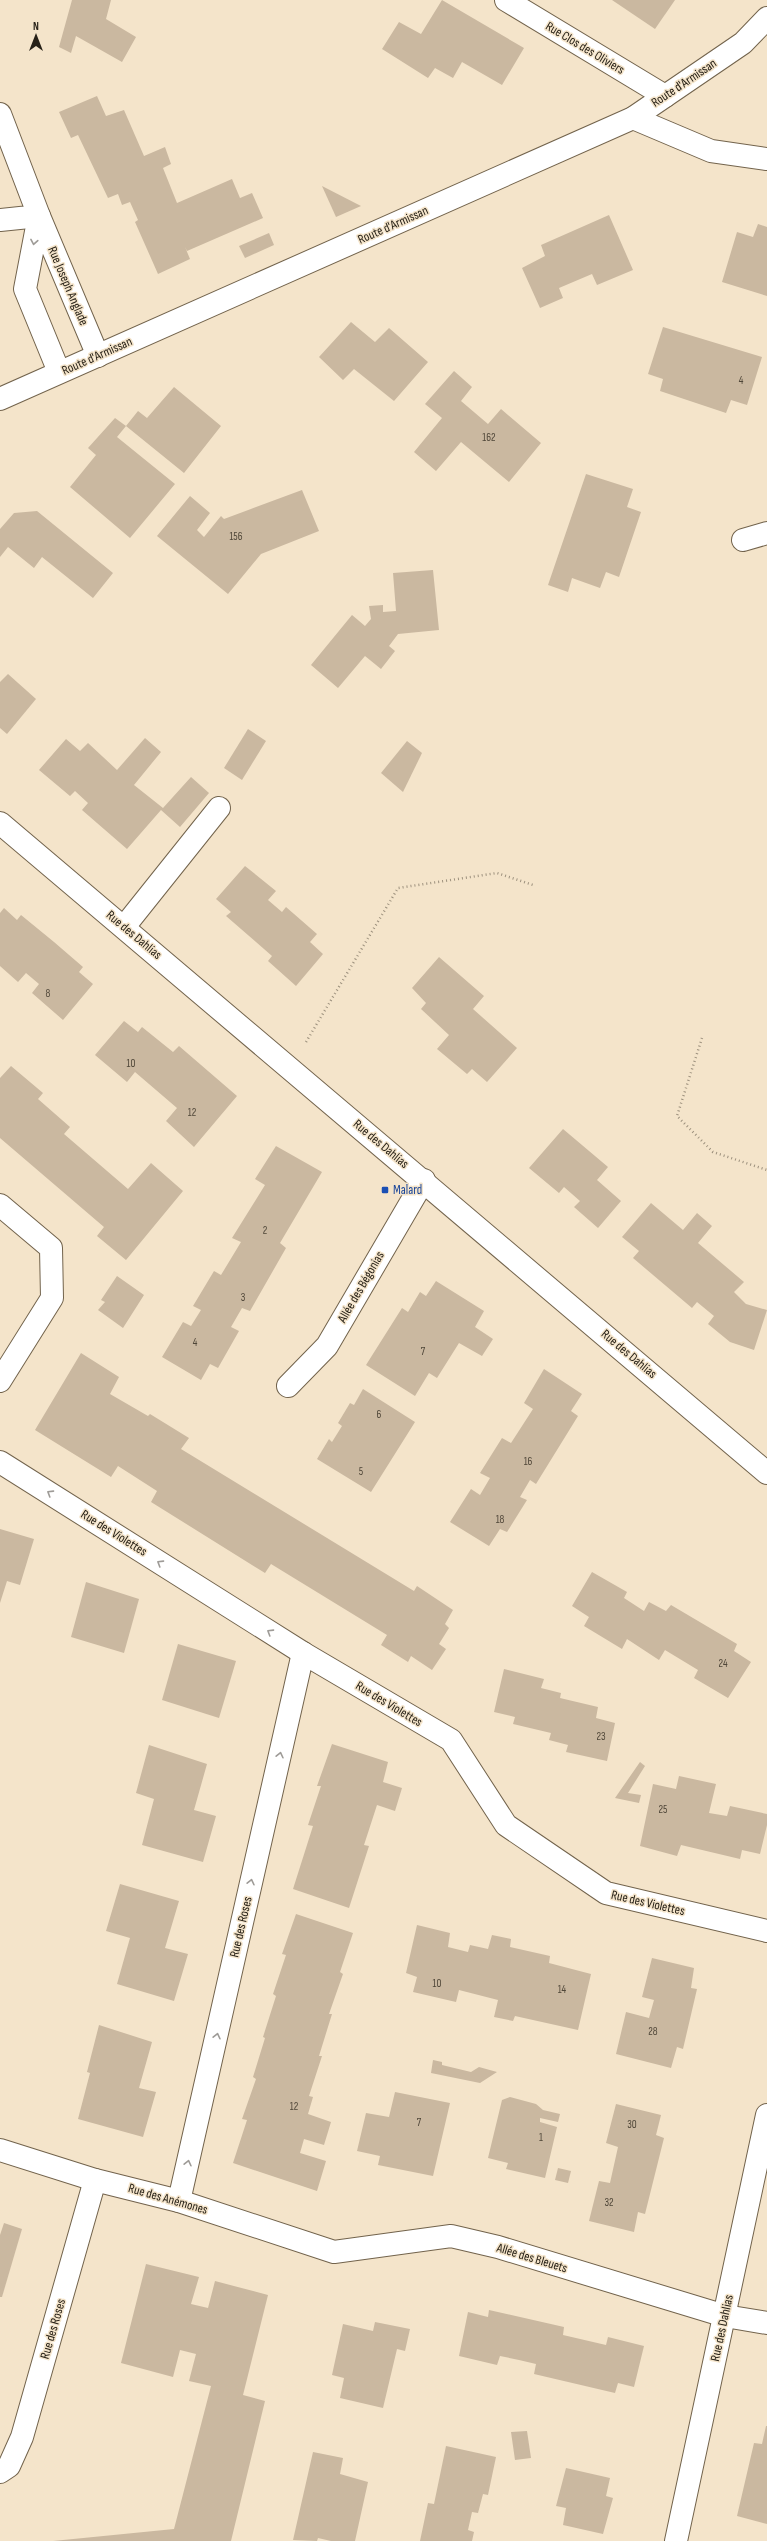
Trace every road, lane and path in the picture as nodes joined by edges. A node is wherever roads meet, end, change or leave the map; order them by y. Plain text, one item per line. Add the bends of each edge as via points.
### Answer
1 (506, 0) edge
2 (767, 18) edge
3 (665, 96) junction
4 (0, 114) edge
5 (633, 118) junction
6 (767, 159) edge
7 (39, 216) junction
8 (0, 220) edge
9 (98, 356) junction
10 (60, 372) junction
11 (0, 399) edge
12 (767, 533) edge
13 (743, 540) dead end
14 (220, 808) dead end
15 (0, 823) edge
16 (533, 884) dead end
17 (124, 927) junction
18 (702, 1038) dead end
19 (290, 1068) junction
20 (767, 1170) edge
21 (424, 1180) junction
22 (0, 1205) edge
23 (0, 1381) edge
24 (288, 1386) dead end
25 (0, 1462) edge
26 (765, 1469) edge
27 (303, 1653) junction
28 (767, 1930) edge
29 (767, 2115) edge
30 (0, 2150) edge
31 (95, 2180) junction
32 (180, 2201) junction
33 (334, 2252) joint
34 (725, 2316) junction
35 (767, 2323) edge
36 (0, 2472) edge
37 (676, 2541) edge

1 - 3 street, Rue Clos des Oliviers
2 - 3 street, Route d'Armissan via 743,43
3 - 5 street, Route d'Armissan
4 - 7 street, Rue Joseph Anglade
5 - 6 street via 712,151
5 - 9 street, Route d'Armissan
7 - 8 street
7 - 9 street, Rue Joseph Anglade
7 -> 10 street, Rue Joseph Anglade via 26,289
9 - 10 street, Route d'Armissan
10 - 11 street, Route d'Armissan
12 - 13 street
14 - 17 street
15 - 17 street, Rue des Dahlias
16 - 19 path via 497,873 398,888
17 - 19 street, Rue des Dahlias
18 - 20 path via 676,1116 713,1152
19 - 21 street, Rue des Dahlias
21 - 24 street, Allée des Bégonias via 327,1346
21 - 26 street, Rue des Dahlias
22 - 23 street via 51,1248 52,1298
27 -> 25 street, Rue des Violettes
27 - 28 street, Rue des Violettes via 451,1740 506,1825 606,1893
32 -> 27 street, Rue des Roses
29 - 34 street, Rue des Dahlias
30 - 31 street, Rue des Anémones
31 - 32 street, Rue des Anémones
31 - 36 street, Rue des Roses via 22,2437 9,2466
32 - 33 street, Rue des Anémones
33 - 34 street, Allée des Bleuets via 451,2236 498,2247
34 - 35 street, Allée des Bleuets
34 - 37 street, Rue des Dahlias

